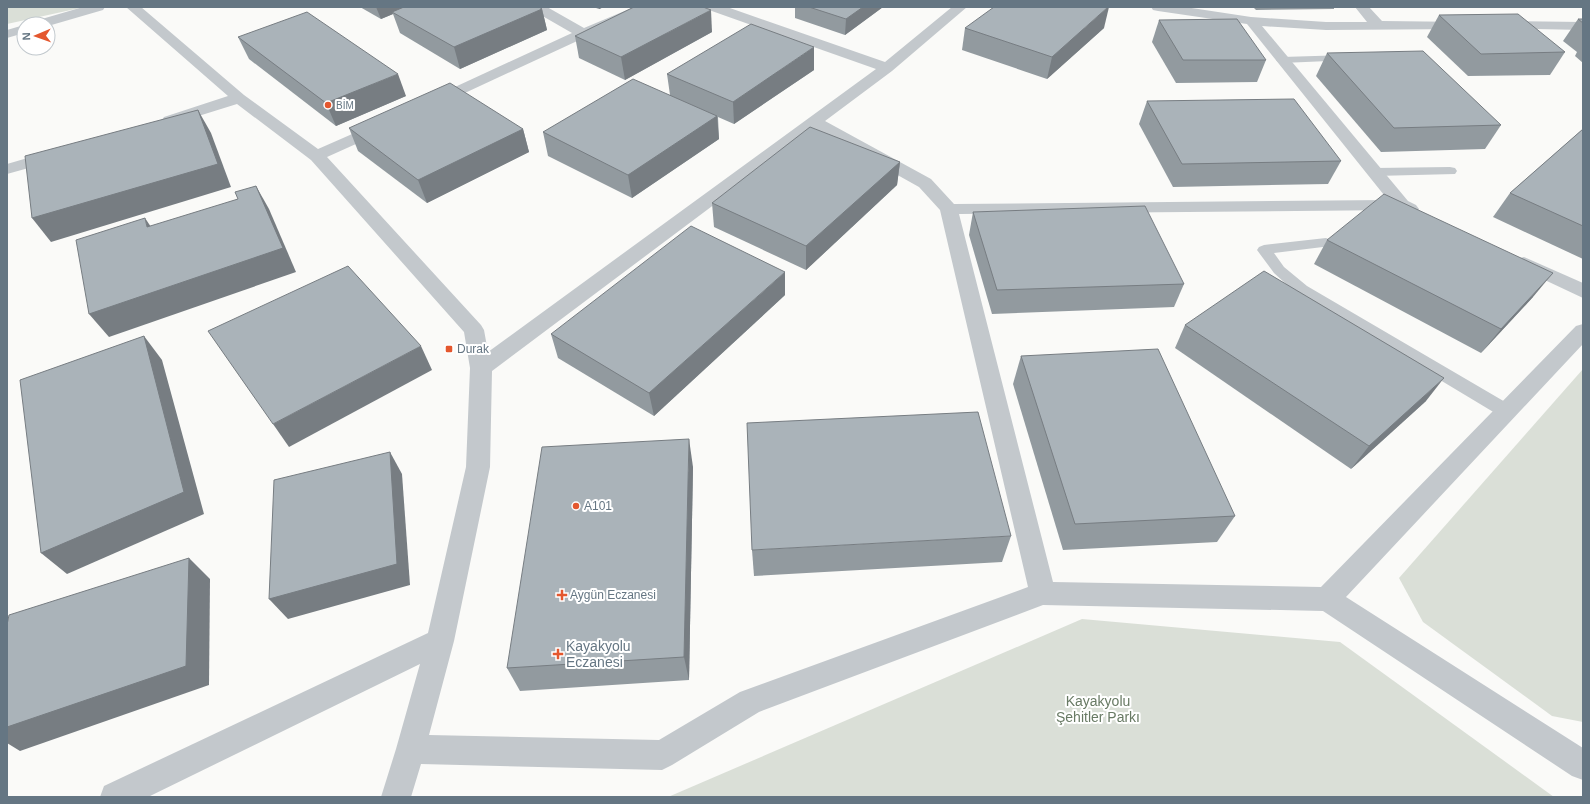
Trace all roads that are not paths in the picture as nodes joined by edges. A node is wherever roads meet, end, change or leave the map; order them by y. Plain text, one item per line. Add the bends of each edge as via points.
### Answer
1 (98, 7) edge
2 (133, 7) edge
3 (537, 7) edge
4 (646, 7) edge
5 (714, 7) edge
6 (960, 7) edge
7 (1158, 7) edge
8 (1362, 7) edge
9 (56, 19) edge
10 (1251, 21) junction
11 (1378, 25) junction
12 (1583, 26) edge
13 (583, 33) junction
14 (1362, 57) edge
15 (1282, 60) junction
16 (887, 68) junction
17 (239, 98) junction
18 (418, 110) edge
19 (396, 120) edge
20 (814, 122) junction
21 (157, 124) edge
22 (67, 151) edge
23 (317, 156) junction
24 (7, 169) edge
25 (1450, 171) dead end
26 (1375, 172) junction
27 (1402, 205) junction
28 (949, 209) junction
29 (1423, 215) edge
30 (1326, 244) dead end
31 (1506, 254) edge
32 (1583, 291) edge
33 (1583, 331) edge
34 (481, 368) junction
35 (1506, 411) junction
36 (1043, 593) junction
37 (1327, 599) junction
38 (440, 641) junction
39 (411, 748) junction
40 (1583, 765) edge
41 (115, 797) edge
42 (396, 797) edge

1 - 9 street
2 - 17 street
3 - 13 street
4 - 13 street
5 - 16 street
6 - 16 street
7 - 10 street
8 - 11 street
10 - 11 street via 1326,26
10 - 15 street
11 - 12 street
13 - 18 street
14 - 15 lane
15 - 26 street
16 - 20 street
17 - 21 street
17 - 23 street
19 - 23 street
20 - 28 street via 925,183
20 - 34 street
22 - 24 street
23 - 34 street via 474,330
25 - 26 lane
26 - 27 street
27 - 28 street
27 - 29 street
28 - 36 street
30 - 35 lane via 1264,250 1279,270 1302,290
31 - 32 street
33 - 35 street
34 - 38 street via 478,467
35 - 37 street
36 - 37 street
36 - 39 street via 750,702 662,755
37 - 40 street
38 - 39 street
38 - 41 street
39 - 42 street

